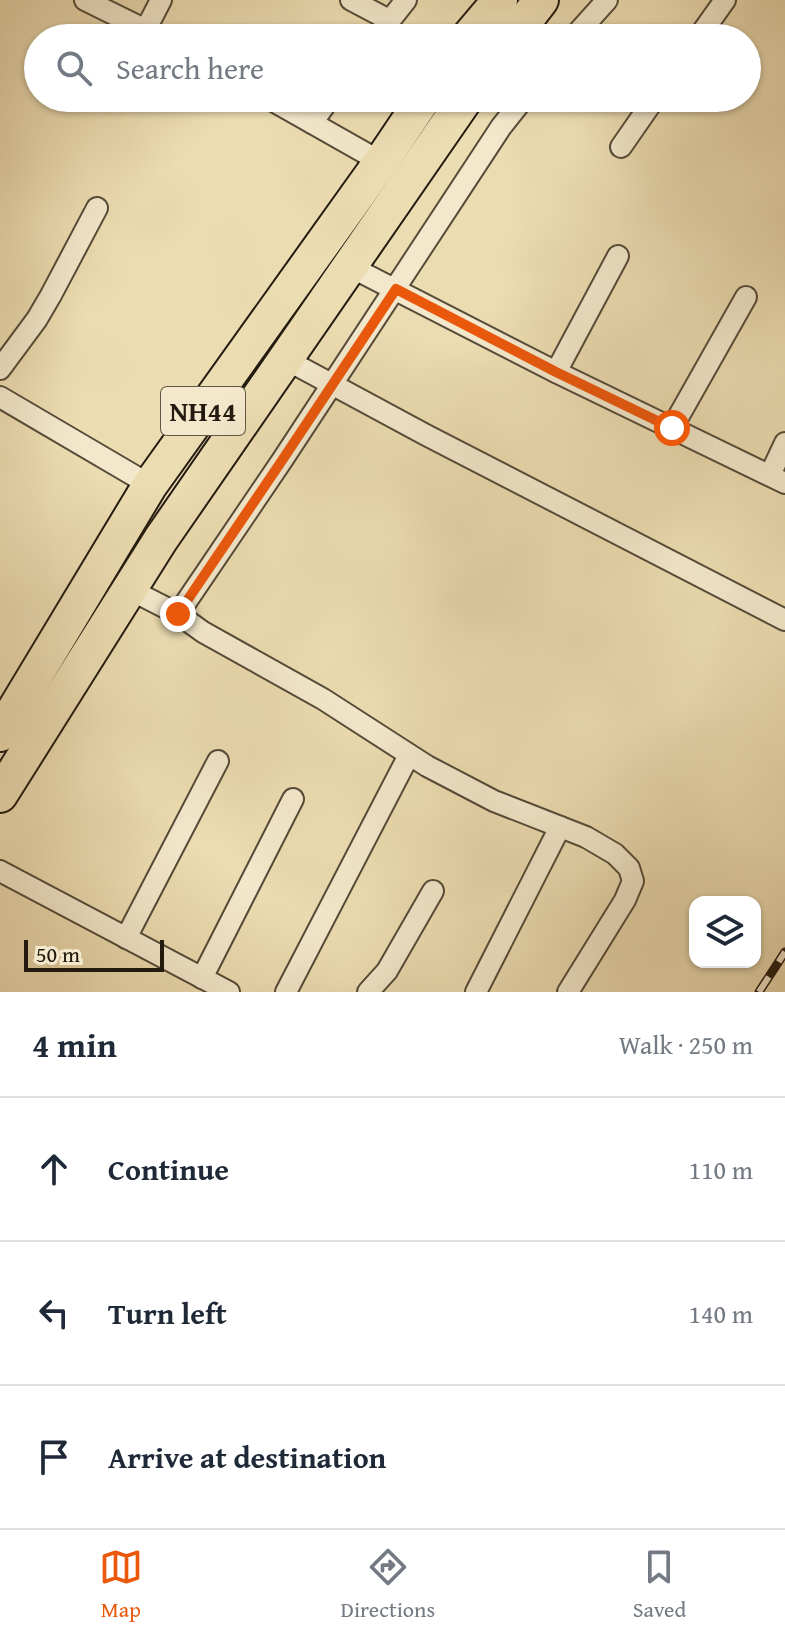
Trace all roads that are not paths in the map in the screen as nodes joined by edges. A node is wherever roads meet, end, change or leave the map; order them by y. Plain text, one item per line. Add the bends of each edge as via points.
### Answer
1 (85, 0) edge
2 (161, 0) edge
3 (351, 0) edge
4 (406, 0) edge
5 (500, 0) edge
6 (541, 0) edge
7 (607, 0) edge
8 (725, 0) edge
9 (389, 20) junction
10 (135, 24) edge
11 (156, 24) edge
12 (386, 24) edge
13 (480, 24) edge
14 (523, 24) edge
15 (586, 24) edge
16 (708, 24) edge
17 (293, 112) edge
18 (320, 112) edge
19 (415, 112) edge
20 (456, 112) edge
21 (513, 112) edge
22 (645, 112) edge
23 (312, 123) junction
24 (621, 147) dead end
25 (381, 162) junction
26 (97, 208) dead end
27 (618, 256) dead end
28 (349, 266) junction
29 (396, 289) junction
30 (746, 297) dead end
31 (285, 359) junction
32 (0, 369) edge
33 (556, 372) junction
34 (332, 385) junction
35 (0, 397) edge
36 (672, 428) junction
37 (785, 443) edge
38 (777, 479) edge
39 (150, 485) junction
40 (129, 589) junction
41 (178, 614) junction
42 (785, 620) edge
43 (0, 734) edge
44 (409, 755) junction
45 (218, 761) dead end
46 (0, 795) edge
47 (293, 799) dead end
48 (560, 827) junction
49 (0, 871) edge
50 (433, 891) dead end
51 (126, 938) junction
52 (202, 978) junction
53 (229, 992) edge
54 (286, 992) edge
55 (368, 992) edge
56 (476, 992) edge
57 (568, 992) edge

1 - 10 street
2 - 11 street
3 - 9 street
4 - 9 street
5 - 13 highway
6 - 14 highway
7 - 15 street
8 - 16 street
9 - 12 street
17 - 23 street
18 - 23 street
19 - 25 highway, NH44
20 - 28 highway, NH44
21 - 29 street
22 - 24 street
23 - 25 street
25 - 39 highway, NH44
26 - 32 street via 37,319
27 - 33 street
28 - 29 street
28 - 31 highway, NH44
29 - 33 street
29 - 34 street
30 - 36 street
31 - 34 street
31 - 40 highway, NH44
33 - 36 street
34 - 41 street
34 - 42 street
35 - 39 street
36 - 38 street
37 - 38 street
39 - 43 highway, NH44
40 - 41 street
40 - 46 highway, NH44
41 - 44 street
44 - 48 street via 494,801
44 - 54 street
45 - 51 street
47 - 52 street
48 - 56 street
48 - 57 street via 615,854 633,881
49 - 51 street
50 - 55 street via 387,971
51 - 52 street
52 - 53 street

